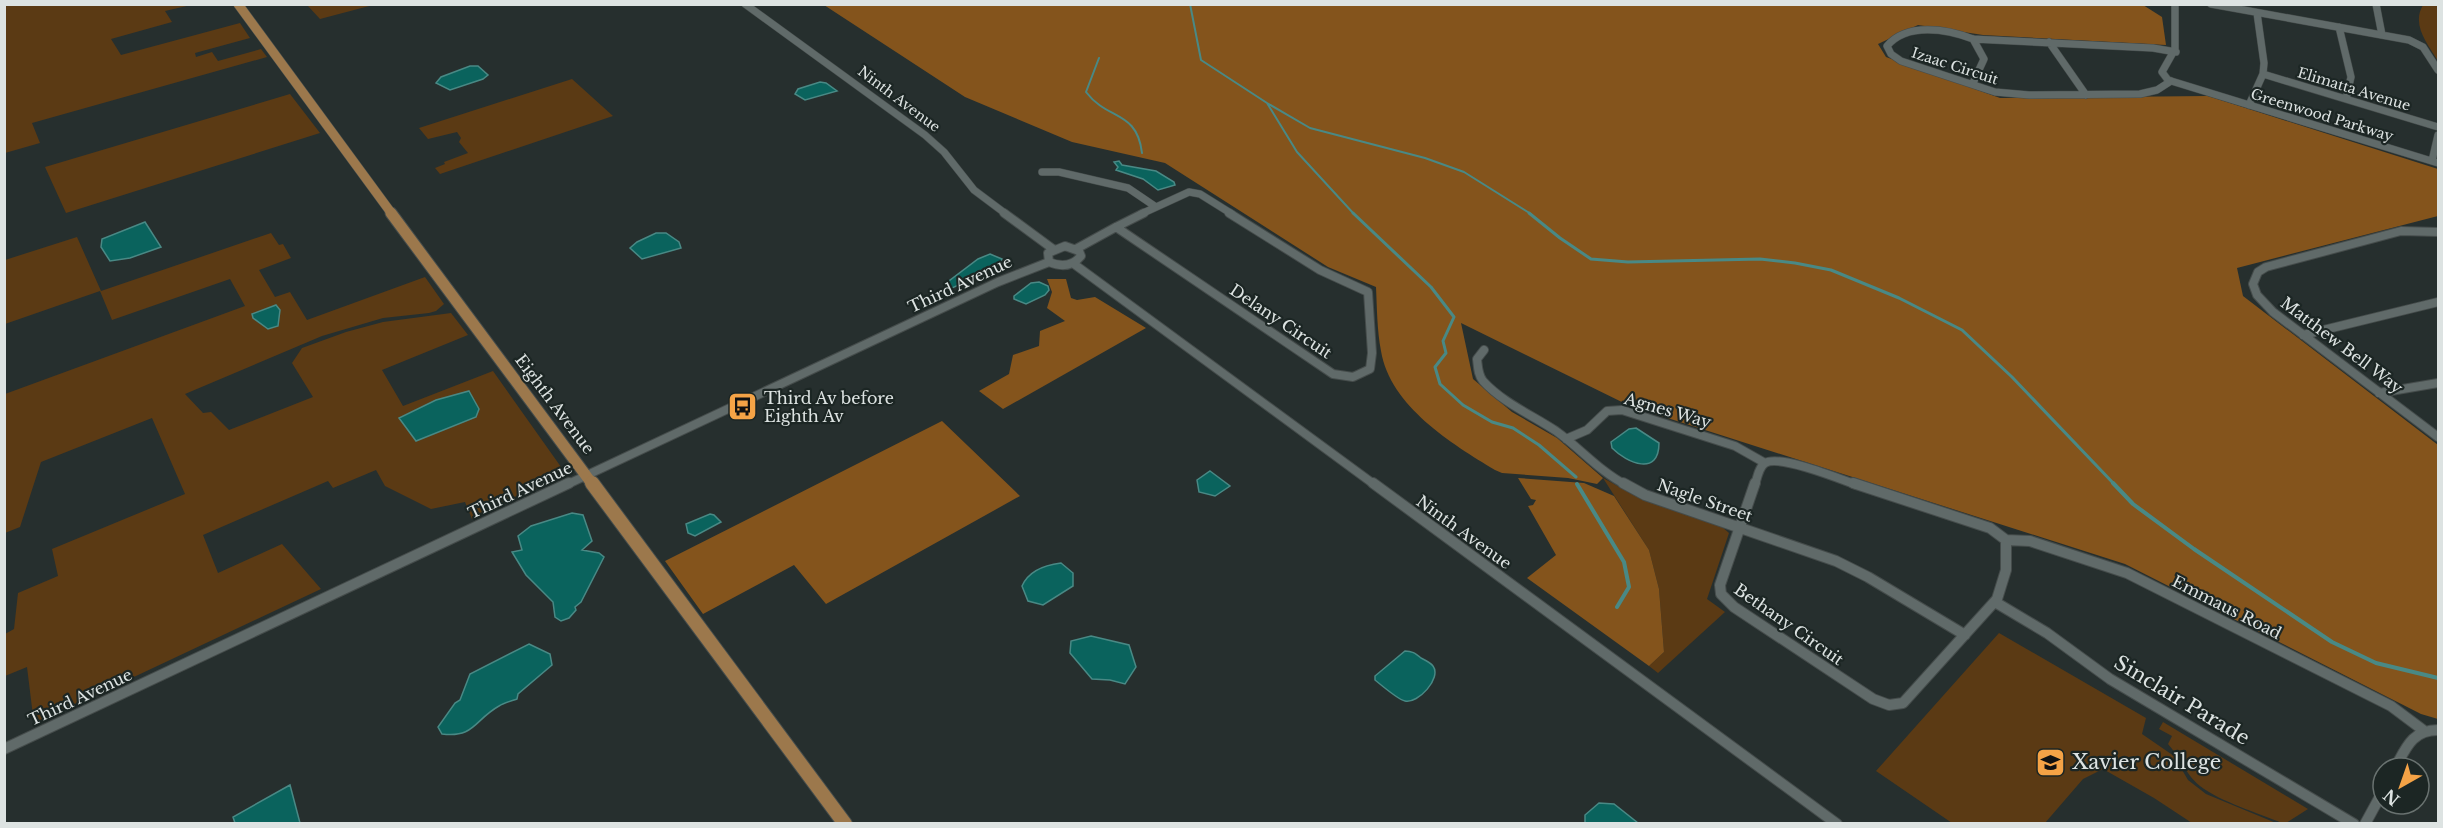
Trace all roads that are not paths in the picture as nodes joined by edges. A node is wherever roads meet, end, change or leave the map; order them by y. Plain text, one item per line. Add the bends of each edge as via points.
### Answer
1 (238, 4) edge
2 (745, 4) edge
3 (2175, 4) edge
4 (2211, 4) edge
5 (2375, 5) edge
6 (2257, 13) junction
7 (2339, 27) junction
8 (2382, 35) junction
9 (1972, 39) junction
10 (2049, 42) junction
11 (2176, 52) junction
12 (2167, 68) junction
13 (2438, 70) edge
14 (2263, 74) junction
15 (2171, 81) junction
16 (1973, 82) junction
17 (2199, 89) junction
18 (2086, 94) junction
19 (2346, 99) junction
20 (2249, 105) junction
21 (2439, 127) edge
22 (2439, 135) edge
23 (2435, 162) edge
24 (1042, 172) dead end
25 (1156, 207) junction
26 (1115, 226) junction
27 (2438, 229) edge
28 (1053, 249) junction
29 (1076, 249) junction
30 (1049, 262) junction
31 (1074, 264) junction
32 (2439, 303) edge
33 (2303, 334) junction
34 (1484, 350) dead end
35 (2439, 383) edge
36 (2379, 393) junction
37 (2439, 438) edge
38 (1566, 439) junction
39 (1765, 463) junction
40 (586, 475) junction
41 (1740, 528) junction
42 (2006, 540) junction
43 (1995, 602) junction
44 (1965, 635) junction
45 (2423, 730) junction
46 (2439, 730) edge
47 (4, 749) edge
48 (2402, 756) edge
49 (845, 824) edge
50 (1837, 824) edge
51 (2354, 824) edge

1 - 40 main road, Eighth Avenue
2 - 28 street, Ninth Avenue via 925,135 974,190
3 - 11 street
4 - 6 street
5 - 8 street
6 - 7 street
6 - 14 street
7 - 8 street
7 - 19 street via 2351,77
8 - 13 street via 2420,44
9 - 10 street, Izaac Circuit
9 - 16 street via 1984,59
9 - 16 street, Izaac Circuit via 1922,30 1892,40 1887,48 1902,61 1958,81
10 - 11 street, Izaac Circuit
10 - 18 street
11 - 12 street
12 - 15 street via 2162,74
12 - 17 street, Greenwood Parkway via 2173,78
14 - 19 street, Elimatta Avenue
14 - 20 street
15 - 17 street, Greenwood Parkway
15 - 18 street, Izaac Circuit via 2149,93
16 - 18 street, Izaac Circuit via 1982,89 2008,94
17 - 20 street, Greenwood Parkway
19 - 21 street, Elimatta Avenue
20 - 23 street, Greenwood Parkway
22 - 23 street
24 - 25 street via 1059,172 1128,188
25 - 26 street, Delany Circuit
25 - 26 street, Delany Circuit via 1184,193 1200,194 1320,270 1365,290 1369,297 1373,364 1369,371 1348,378 1328,372
26 - 29 street, Delany Circuit
27 - 33 street, Matthew Bell Way via 2401,231 2259,270 2253,282 2258,296
28 - 29 street
28 - 30 street via 1047,255
29 - 31 street via 1081,256
30 - 31 street via 1057,266
30 - 40 street, Third Avenue via 998,282
31 - 50 street, Ninth Avenue
32 - 33 street via 2425,303
33 - 36 street, Matthew Bell Way
34 - 38 street, Nagle Street via 1477,359 1482,380 1518,410
35 - 36 street
36 - 37 street, Matthew Bell Way
38 - 39 street, Agnes Way via 1587,430 1607,411 1622,410 1736,446
38 - 41 street, Nagle Street via 1599,469 1626,486
39 - 41 street, Bethany Circuit
39 - 42 street via 1779,461 1804,468 1990,528
40 - 47 street, Third Avenue
40 - 49 main road, Eighth Avenue
41 - 44 street, Nagle Street via 1857,571
41 - 44 street, Bethany Circuit via 1720,585 1723,597 1878,702 1903,703
42 - 43 street, Bethany Circuit via 2003,579
42 - 45 street, Emmaus Road via 2037,543 2140,580 2391,706
43 - 44 street, Bethany Circuit
43 - 51 street, Sinclair Parade via 2047,633 2110,679
45 - 46 street
45 - 48 street via 2412,738

